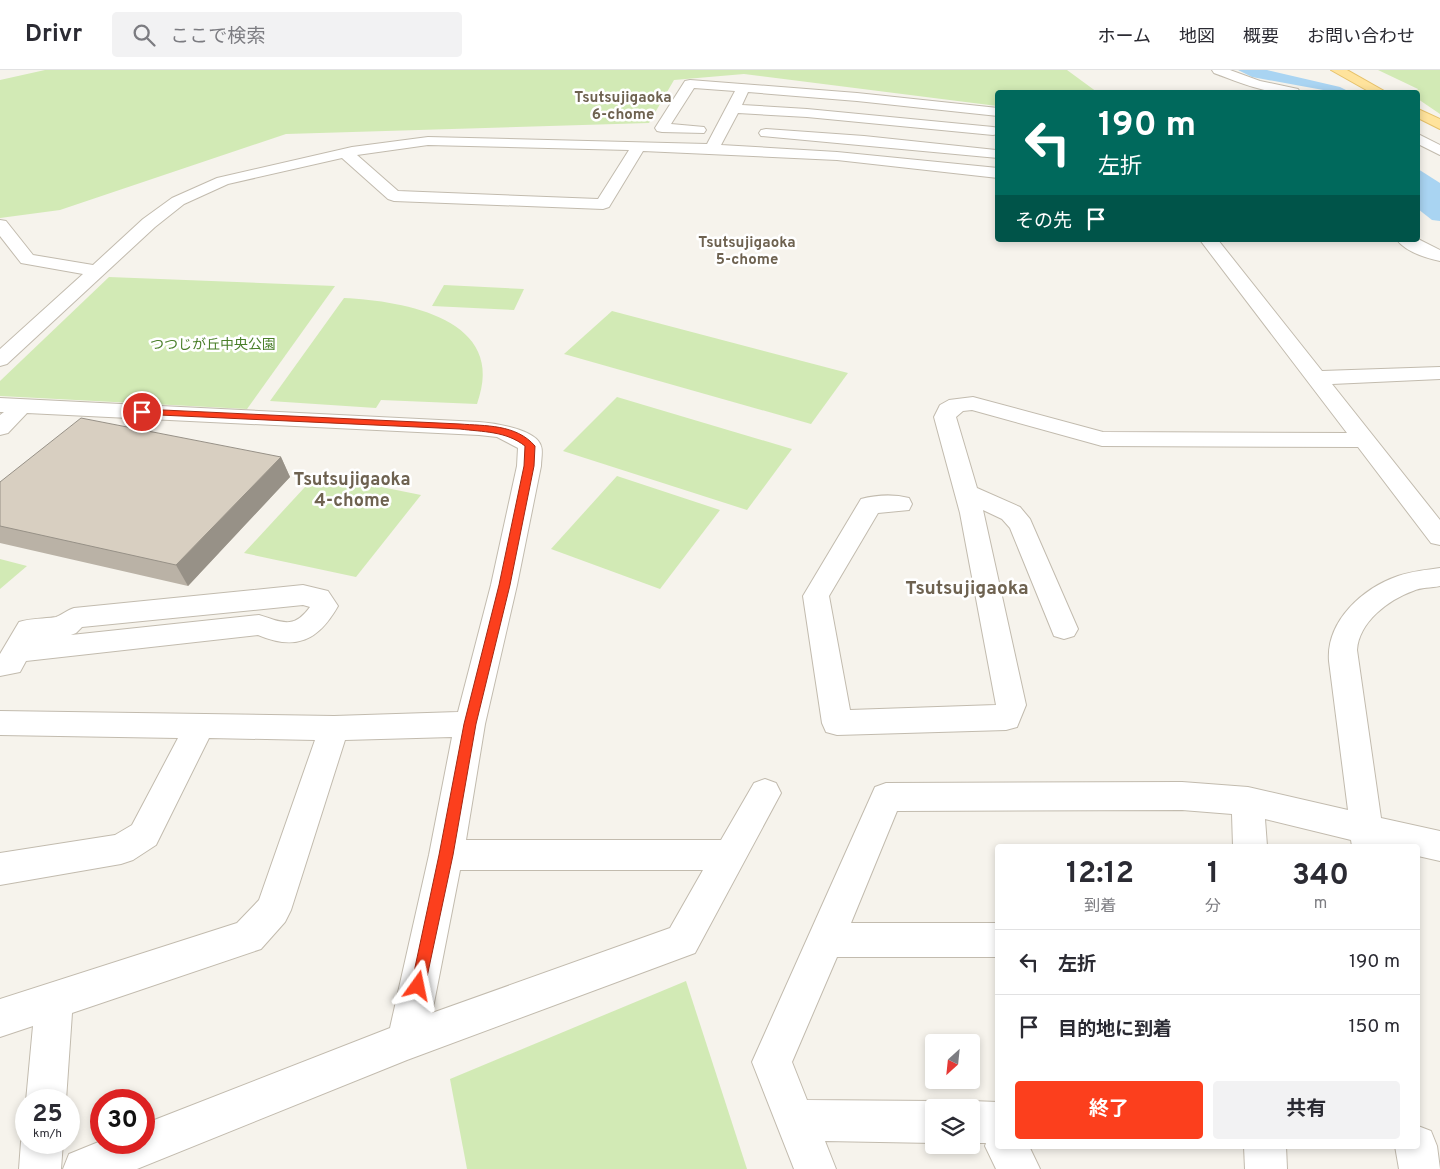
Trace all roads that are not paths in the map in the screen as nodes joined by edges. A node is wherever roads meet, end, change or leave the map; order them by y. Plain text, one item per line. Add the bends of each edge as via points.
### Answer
1 (1218, 70) edge
2 (1324, 70) edge
3 (1337, 70) edge
4 (1237, 84) dead end
5 (743, 88) junction
6 (1260, 90) edge
7 (1284, 90) edge
8 (1361, 90) edge
9 (1375, 90) edge
10 (961, 108) junction
11 (732, 109) junction
12 (995, 112) edge
13 (1420, 114) edge
14 (1420, 122) edge
15 (1440, 125) edge
16 (955, 127) junction
17 (721, 131) junction
18 (993, 131) dead end
19 (1440, 133) edge
20 (1420, 139) edge
21 (639, 146) junction
22 (712, 149) junction
23 (949, 149) junction
24 (1440, 151) edge
25 (346, 153) junction
26 (995, 154) edge
27 (943, 167) junction
28 (995, 173) edge
29 (0, 225) edge
30 (1211, 242) edge
31 (1409, 242) edge
32 (1440, 256) edge
33 (97, 271) junction
34 (0, 360) edge
35 (1440, 372) edge
36 (1317, 378) junction
37 (11, 406) edge
38 (0, 428) edge
39 (1365, 440) junction
40 (966, 492) junction
41 (900, 504) dead end
42 (1440, 537) edge
43 (1440, 577) edge
44 (1064, 629) dead end
45 (9, 658) edge
46 (0, 723) edge
47 (470, 724) junction
48 (200, 726) junction
49 (334, 728) junction
50 (765, 793) dead end
51 (1248, 801) junction
52 (1368, 838) edge
53 (1250, 844) edge
54 (1440, 846) edge
55 (446, 855) junction
56 (730, 855) junction
57 (0, 869) edge
58 (826, 940) junction
59 (995, 940) edge
60 (54, 1002) junction
61 (0, 1018) edge
62 (406, 1041) junction
63 (47, 1089) edge
64 (795, 1120) junction
65 (925, 1122) edge
66 (1006, 1149) edge
67 (1265, 1149) edge
68 (41, 1154) edge
69 (40, 1169) edge
70 (84, 1169) edge
71 (815, 1169) edge
72 (1019, 1169) edge
73 (1266, 1169) edge

1 - 7 street via 1248,82
2 - 8 main road
3 - 9 main road
4 - 6 street
5 - 10 street
5 - 11 street
5 - 17 street via 690,84 662,128
10 - 12 street
10 - 16 street
11 - 16 street
11 - 17 street
13 - 15 main road
14 - 19 main road
16 - 18 street
16 - 23 street
17 - 22 street
17 - 23 street
20 - 24 street
21 - 22 street
21 - 25 street via 467,140 419,142
21 - 25 street via 603,204 394,196
22 - 27 street via 837,156
23 - 26 street
23 - 27 street
25 - 33 street via 223,181 178,202 149,223
27 - 28 street
29 - 33 street via 27,259
30 - 36 street
31 - 32 street
33 - 34 street
35 - 36 street
36 - 39 street
37 - 38 street
37 - 47 street via 460,427 504,431 518,436 530,446 529,466
39 - 40 street via 1102,439 973,403 948,410 945,417
39 - 42 street
40 - 41 street via 1011,705 1006,718 837,723 816,596 870,505
40 - 44 street via 1011,513 1021,524
43 - 52 street via 1406,583 1384,593 1353,623 1343,646
45 - 45 street via 29,629 66,626 74,618 303,595 318,598 324,606 317,619 304,630 283,633 259,625
46 - 48 street
47 - 49 street
47 - 55 street
48 - 49 street
48 - 57 street via 144,835 120,849
49 - 60 street via 273,910 248,937
50 - 56 street
51 - 52 street
51 - 53 street
51 - 58 street via 1182,796 886,797
52 - 54 street
55 - 56 street
55 - 62 street
56 - 62 street via 682,941
58 - 59 street
58 - 64 street via 772,1062
60 - 61 street
60 - 63 street
62 - 70 street
64 - 65 street
64 - 71 street
66 - 72 street
67 - 73 street
68 - 69 street

